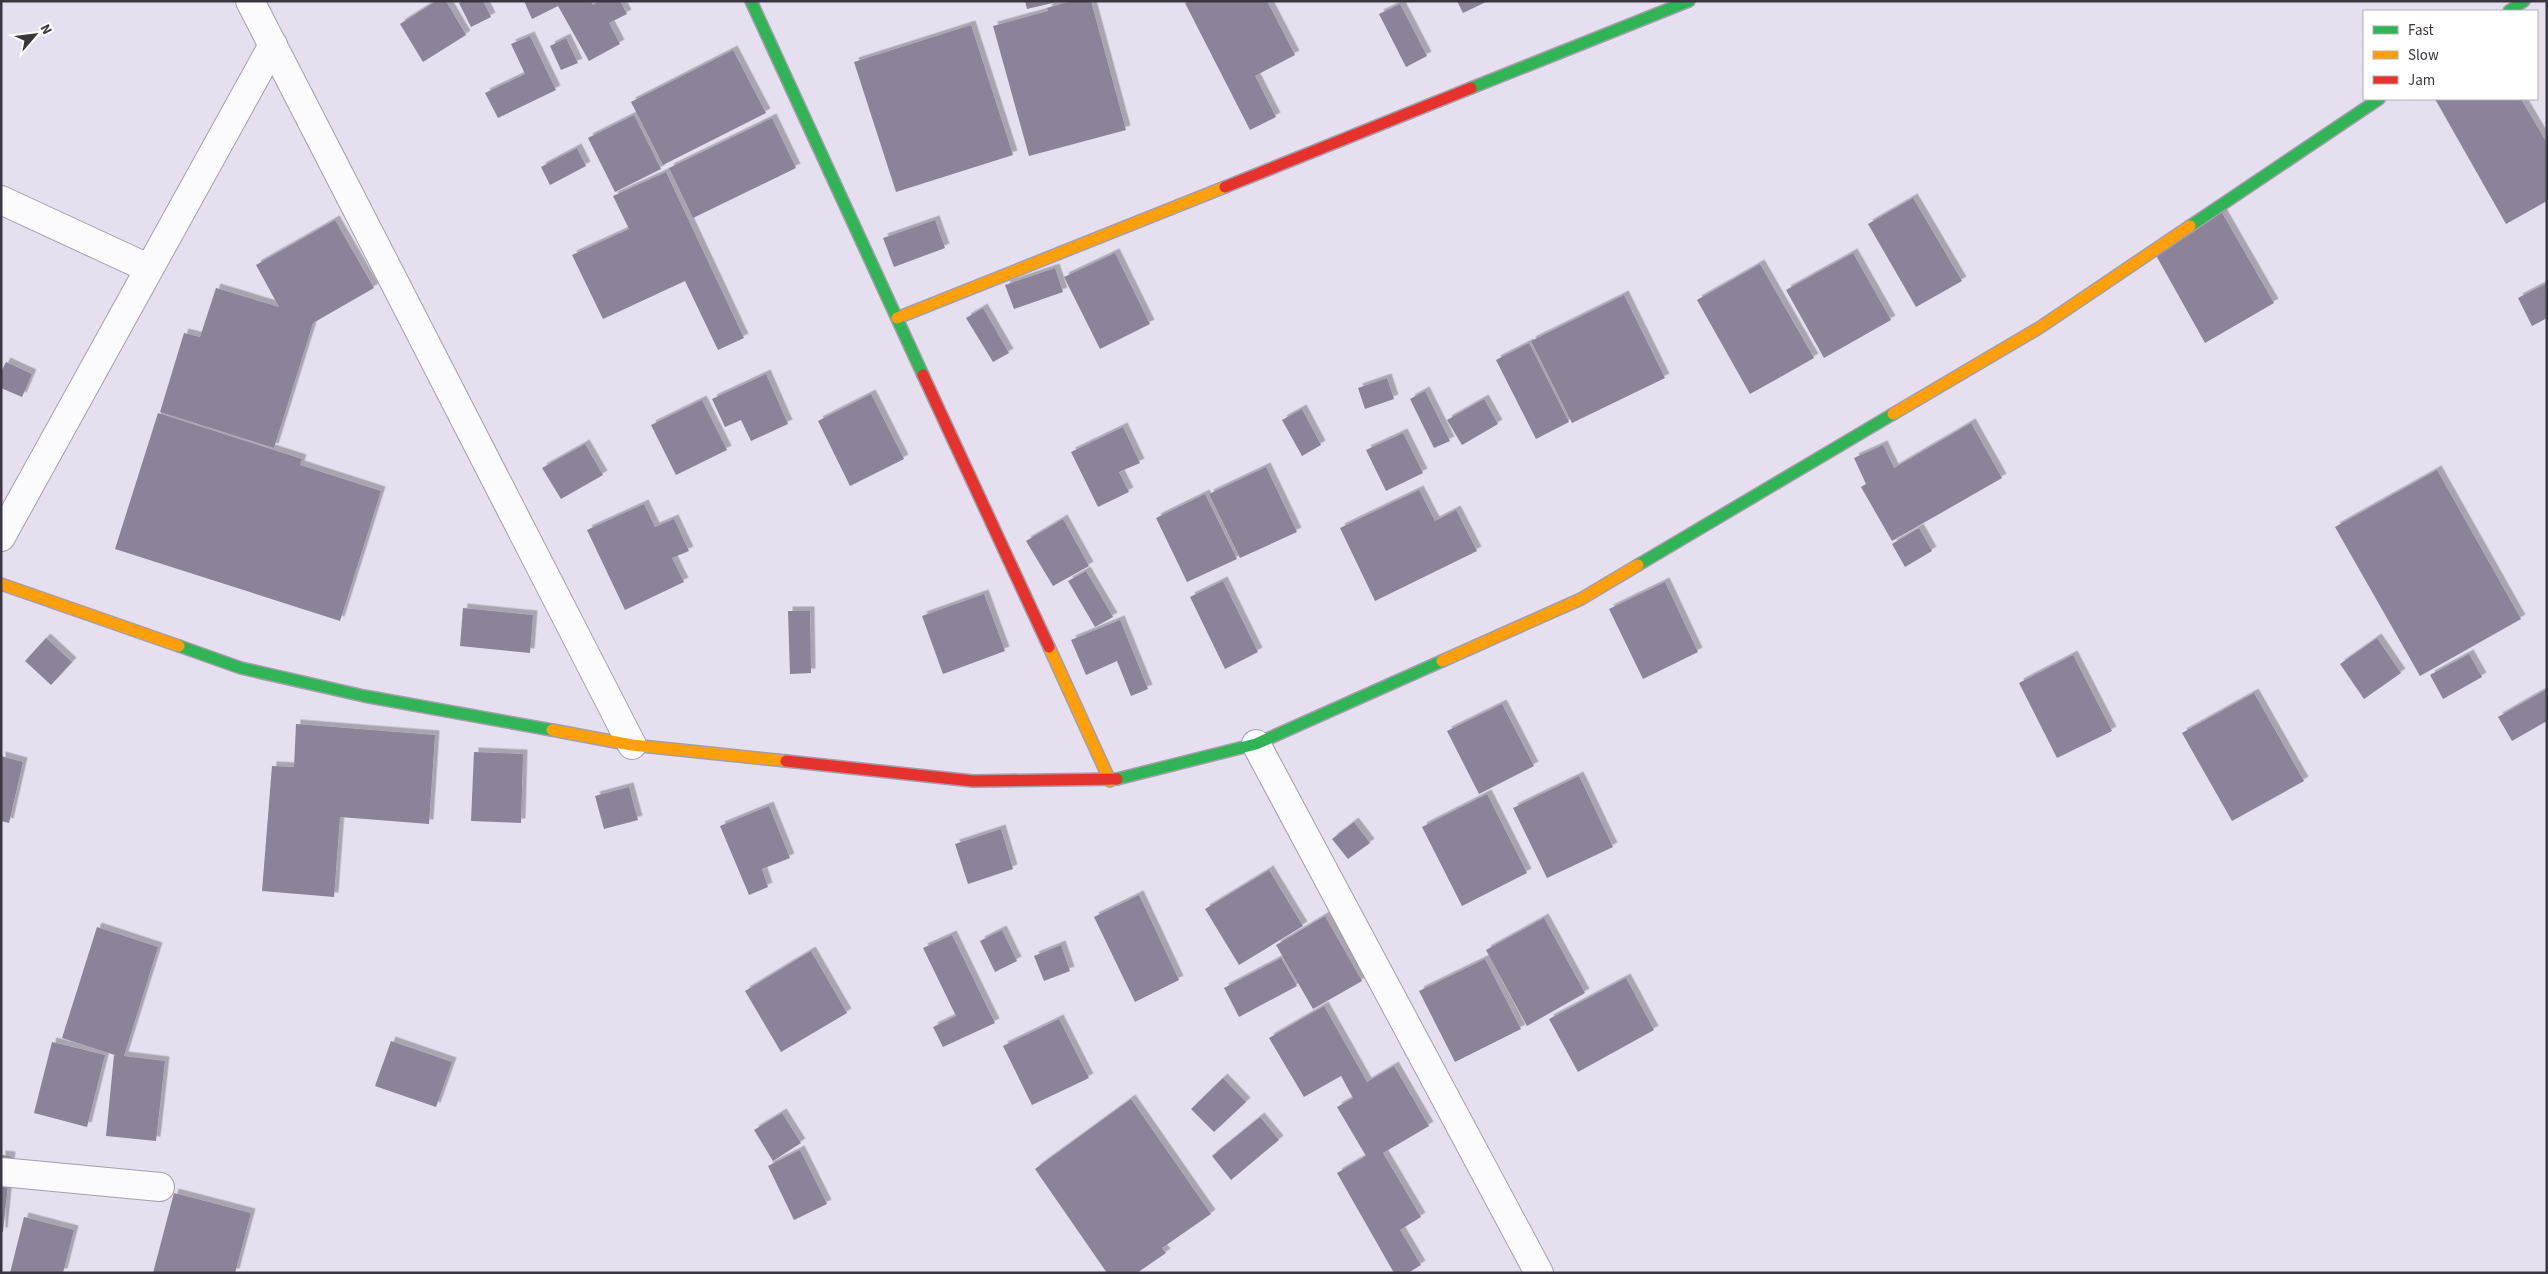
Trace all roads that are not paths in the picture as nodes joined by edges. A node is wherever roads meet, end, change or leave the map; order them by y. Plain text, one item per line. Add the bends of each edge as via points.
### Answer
1 (751, 1) edge
2 (1689, 1) edge
3 (2524, 1) edge
4 (251, 2) edge
5 (2510, 10) edge
6 (272, 45) junction
7 (2378, 100) edge
8 (1, 200) edge
9 (148, 268) junction
10 (897, 318) junction
11 (1, 537) edge
12 (1, 584) edge
13 (1256, 744) junction
14 (632, 745) junction
15 (1110, 781) junction
16 (1, 1172) edge
17 (160, 1187) dead end
18 (1539, 1273) edge

1 - 10 street
2 - 10 street
3 - 5 street
4 - 6 street
6 - 9 street
6 - 14 street
7 - 13 street via 2039,328 1581,600
8 - 9 street
9 - 11 street
10 - 15 street
12 - 14 street via 241,668 364,696
13 - 15 street
13 - 18 street
14 - 15 street via 973,781
16 - 17 street

